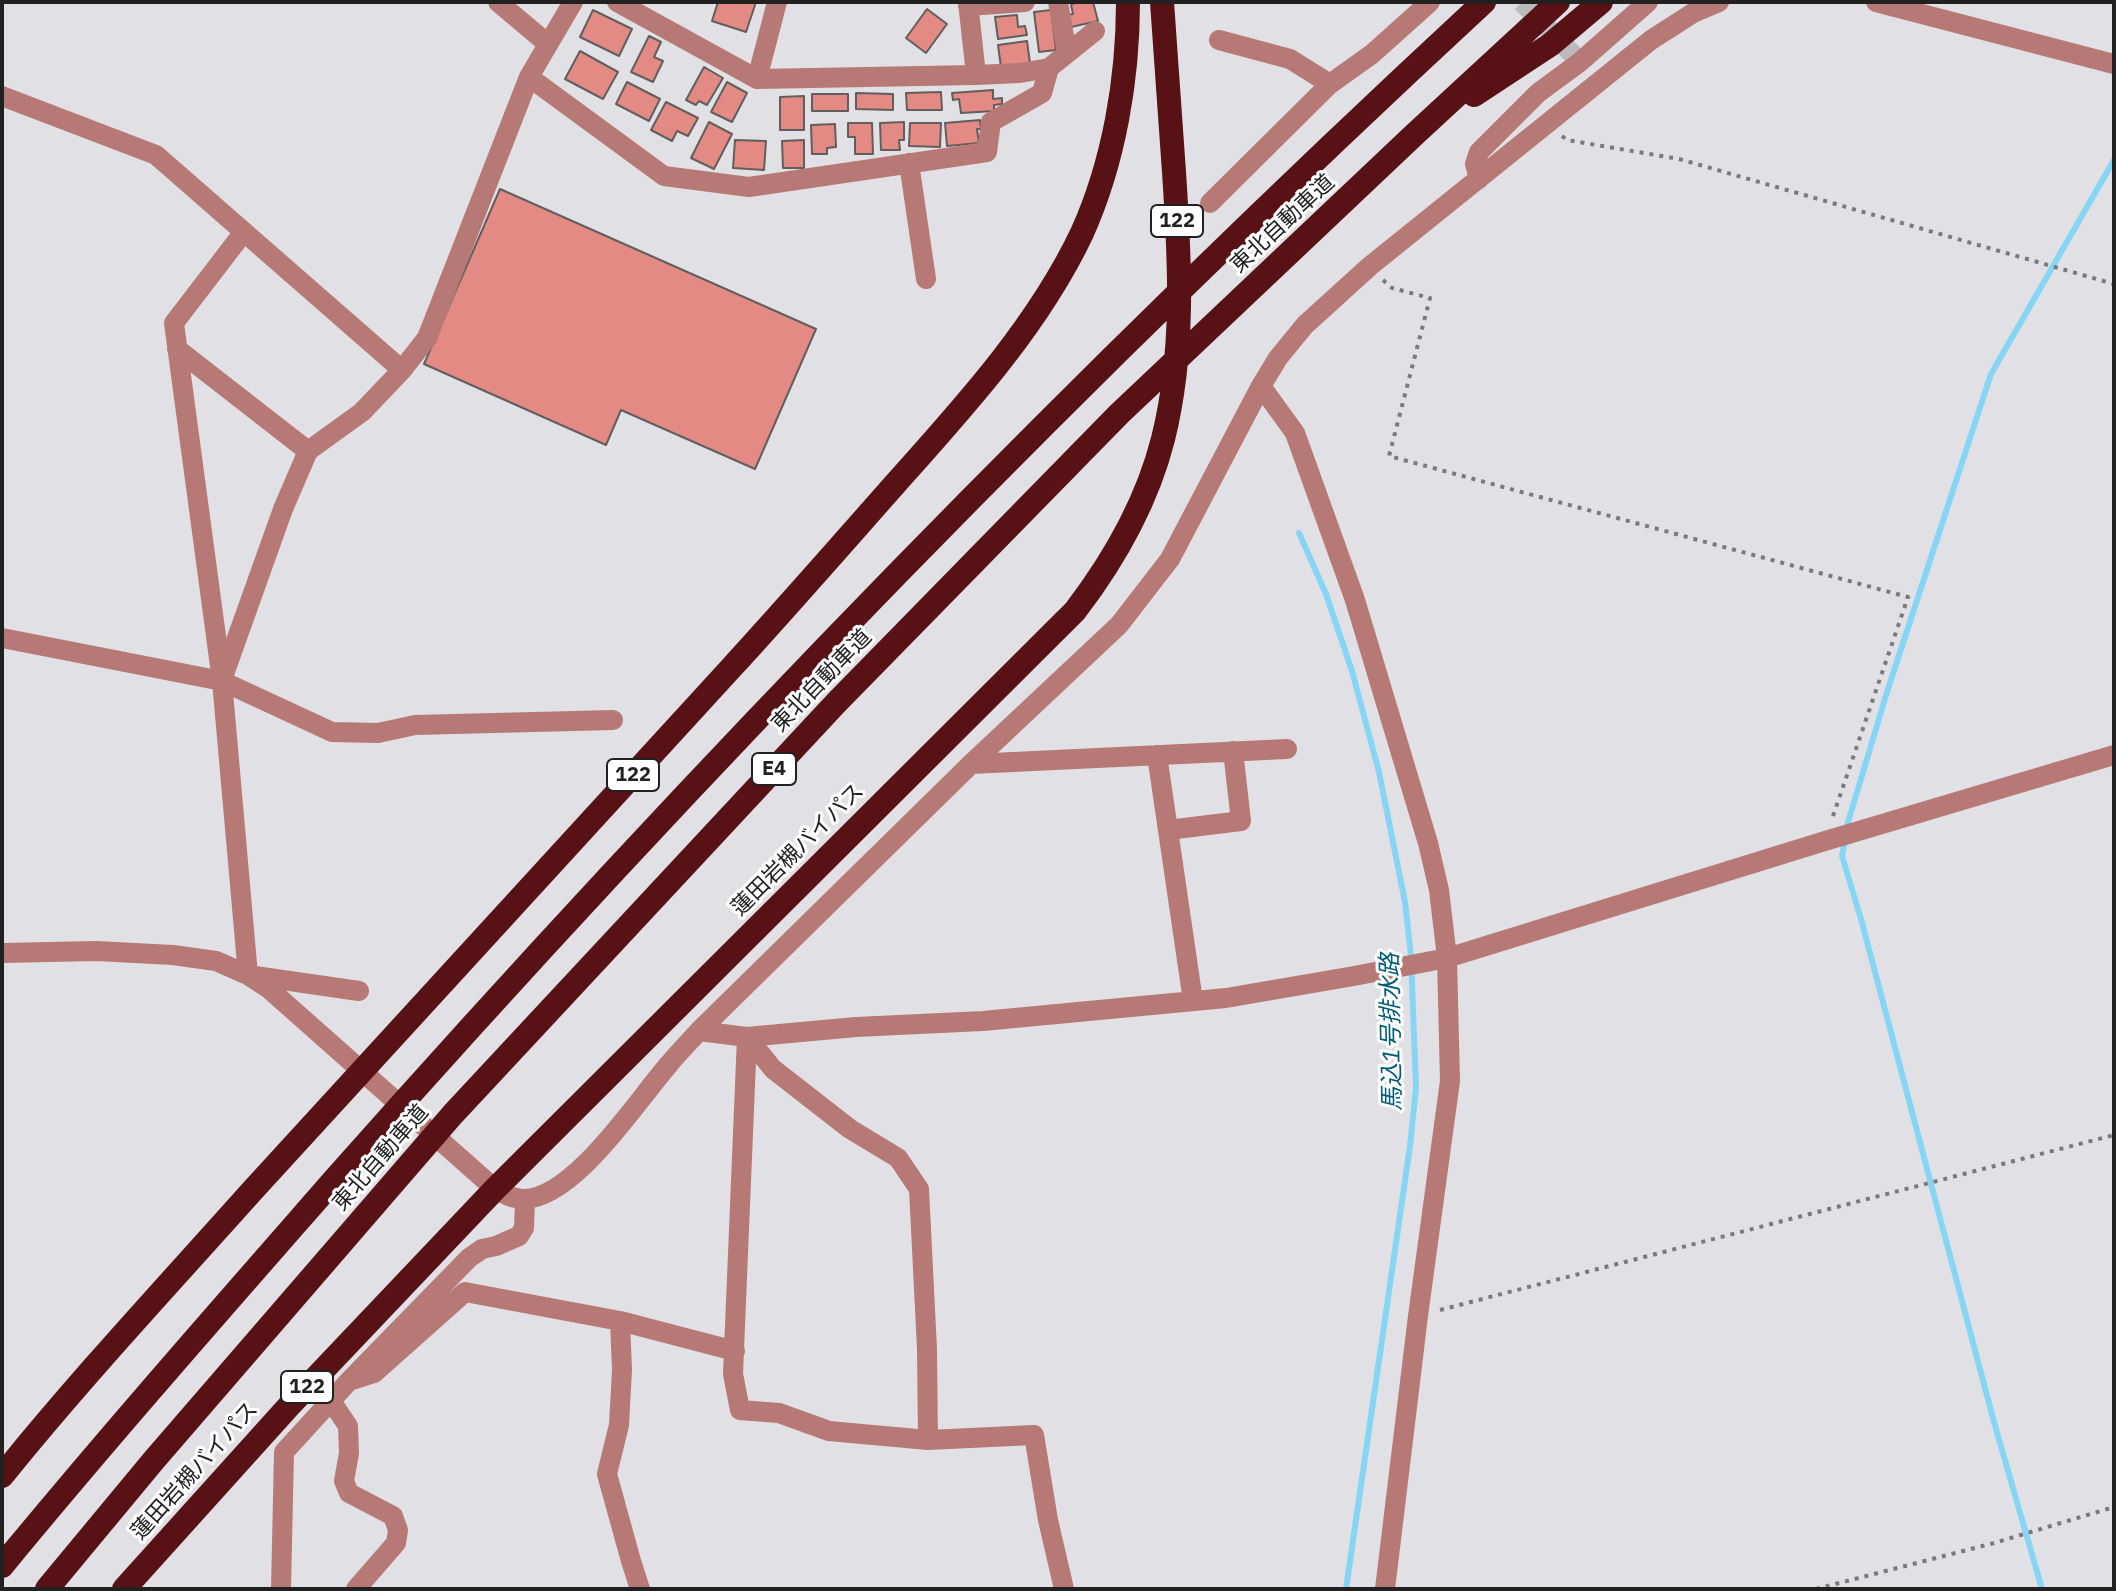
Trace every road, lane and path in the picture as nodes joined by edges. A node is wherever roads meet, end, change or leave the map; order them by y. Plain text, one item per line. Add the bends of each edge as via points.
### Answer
1 (498, 2) edge
2 (573, 2) edge
3 (617, 2) edge
4 (777, 2) edge
5 (1025, 2) edge
6 (1058, 2) edge
7 (1128, 2) edge
8 (1162, 2) edge
9 (1430, 2) edge
10 (1484, 2) edge
11 (1558, 2) edge
12 (1601, 2) edge
13 (1648, 2) edge
14 (1719, 2) edge
15 (1876, 2) edge
16 (968, 4) edge
17 (1095, 31) dead end
18 (1219, 40) dead end
19 (548, 44) junction
20 (1067, 53) junction
21 (2114, 64) edge
22 (1049, 68) junction
23 (976, 75) junction
24 (529, 77) junction
25 (757, 79) junction
26 (1330, 84) junction
27 (2, 96) edge
28 (1549, 124) junction
29 (1415, 134) junction
30 (909, 163) junction
31 (1479, 179) junction
32 (1210, 203) dead end
33 (243, 233) junction
34 (1370, 266) junction
35 (926, 279) dead end
36 (2114, 284) edge
37 (177, 349) junction
38 (402, 370) junction
39 (1261, 386) junction
40 (308, 451) junction
41 (2, 638) edge
42 (222, 681) junction
43 (613, 720) dead end
44 (1287, 749) dead end
45 (1233, 751) junction
46 (1157, 755) junction
47 (2114, 755) edge
48 (971, 764) junction
49 (1168, 830) junction
50 (1825, 841) junction
51 (2, 953) edge
52 (1447, 958) junction
53 (248, 975) junction
54 (359, 991) dead end
55 (1193, 1001) junction
56 (699, 1031) junction
57 (747, 1037) junction
58 (2114, 1135) edge
59 (495, 1189) junction
60 (525, 1199) junction
61 (1418, 1316) junction
62 (620, 1321) junction
63 (735, 1351) junction
64 (349, 1381) junction
65 (331, 1401) junction
66 (928, 1440) junction
67 (2, 1476) edge
68 (2114, 1507) edge
69 (2, 1566) edge
70 (47, 1589) edge
71 (124, 1589) edge
72 (281, 1589) edge
73 (356, 1589) edge
74 (640, 1589) edge
75 (1064, 1589) edge
76 (1385, 1589) edge
77 (1816, 1589) edge

1 - 19 street
2 - 19 street
3 - 25 street
4 - 25 street
5 - 16 street
6 - 20 street
7 - 67 highway, 122 via 1121,95 1097,196 1039,308 976,394 340,1094
8 - 59 highway, 蓮田岩槻バイパス / 122 via 1180,255 1177,370 1163,440 1122,539 1075,611
9 - 26 street
10 - 69 highway, 東北自動車道 / E4 via 1085,384 812,661 450,1049
11 - 29 highway, 東北自動車道 / E4
12 - 29 highway via 1550,45
13 - 31 street via 1538,93 1479,152
14 - 28 street via 1651,40
15 - 21 street
16 - 23 street
17 - 20 street
18 - 26 street via 1290,59
19 - 24 street
20 - 22 street
22 - 23 street
22 - 30 street via 1042,93 991,122 987,152
23 - 25 street
24 - 30 street via 664,176 749,187
24 - 38 street via 427,338
26 - 32 street
27 - 33 street via 156,155
28 - 31 street
28 - 36 path via 1567,140 1679,159
29 - 70 highway, 東北自動車道 / E4 via 1119,414 814,726 453,1114
30 - 35 street
31 - 34 street
33 - 37 street via 174,323
33 - 38 street
34 - 39 street via 1305,325
34 - 50 path via 1392,288 1430,298 1389,456 1908,597
37 - 40 street
37 - 42 street
38 - 40 street via 362,412
39 - 48 street via 1170,559 1119,625
39 - 52 street via 1295,433 1355,600 1428,843
40 - 42 street
41 - 42 street
42 - 43 street via 332,732
42 - 53 street
44 - 45 street
45 - 46 street
45 - 49 street via 1241,821
46 - 48 street
46 - 49 street
47 - 50 street
48 - 56 street
49 - 55 street
50 - 52 street
51 - 53 street via 173,955 216,961
52 - 55 street
52 - 61 street via 1450,1081
53 - 54 street
53 - 59 street
55 - 57 street
56 - 57 street
56 - 60 street via 580,1168 561,1184
57 - 63 street
57 - 66 street via 773,1069 850,1129 898,1158 919,1189
58 - 61 path
59 - 60 street
59 - 71 highway, 蓮田岩槻バイパス / 122
60 - 64 street via 519,1236 469,1258
61 - 76 street
62 - 63 street
62 - 64 street via 465,1292 374,1373
62 - 74 street via 619,1425 607,1474
63 - 66 street via 740,1410 779,1413 829,1431
64 - 65 street
65 - 72 street via 284,1452
65 - 73 street via 348,1426 344,1481 349,1493 393,1516 398,1530 396,1543
66 - 75 street via 1034,1435
68 - 77 path

